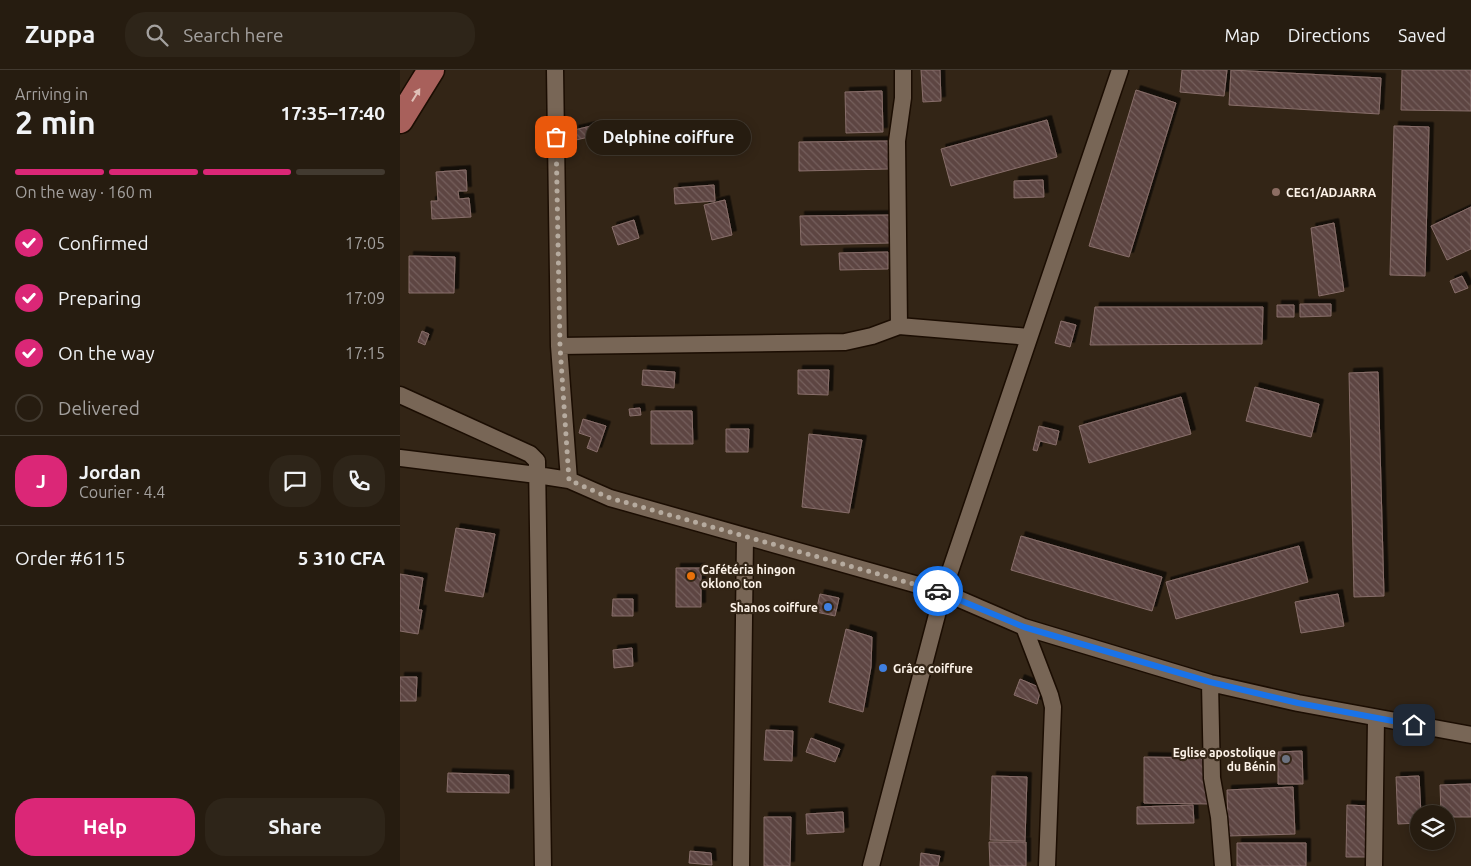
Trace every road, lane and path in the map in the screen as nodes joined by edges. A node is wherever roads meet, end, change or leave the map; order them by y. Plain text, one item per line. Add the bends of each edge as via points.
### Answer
1 (431, 70) edge
2 (555, 70) edge
3 (903, 70) edge
4 (1120, 70) edge
5 (400, 120) edge
6 (899, 326) junction
7 (1029, 337) junction
8 (560, 346) junction
9 (400, 395) edge
10 (400, 458) edge
11 (537, 475) junction
12 (569, 480) junction
13 (745, 537) junction
14 (943, 592) junction
15 (1024, 627) junction
16 (1210, 682) junction
17 (1376, 719) junction
18 (1471, 736) edge
19 (543, 866) edge
20 (741, 866) edge
21 (870, 866) edge
22 (1047, 866) edge
23 (1223, 866) edge
24 (1374, 866) edge

5 -> 1 main road
2 - 8 street
3 - 6 street via 896,141
4 - 7 street
6 - 7 street
6 - 8 street via 845,342
7 - 14 street
8 - 12 street
9 - 11 street via 530,454 537,461
10 - 11 street
11 - 12 street
11 - 19 street
12 - 13 street via 610,498
13 - 14 street
13 - 20 street
14 - 15 street
14 - 21 street
15 - 16 street
15 - 22 street via 1052,707
16 - 17 street
16 - 23 street via 1212,778
17 - 18 street
17 - 24 street

